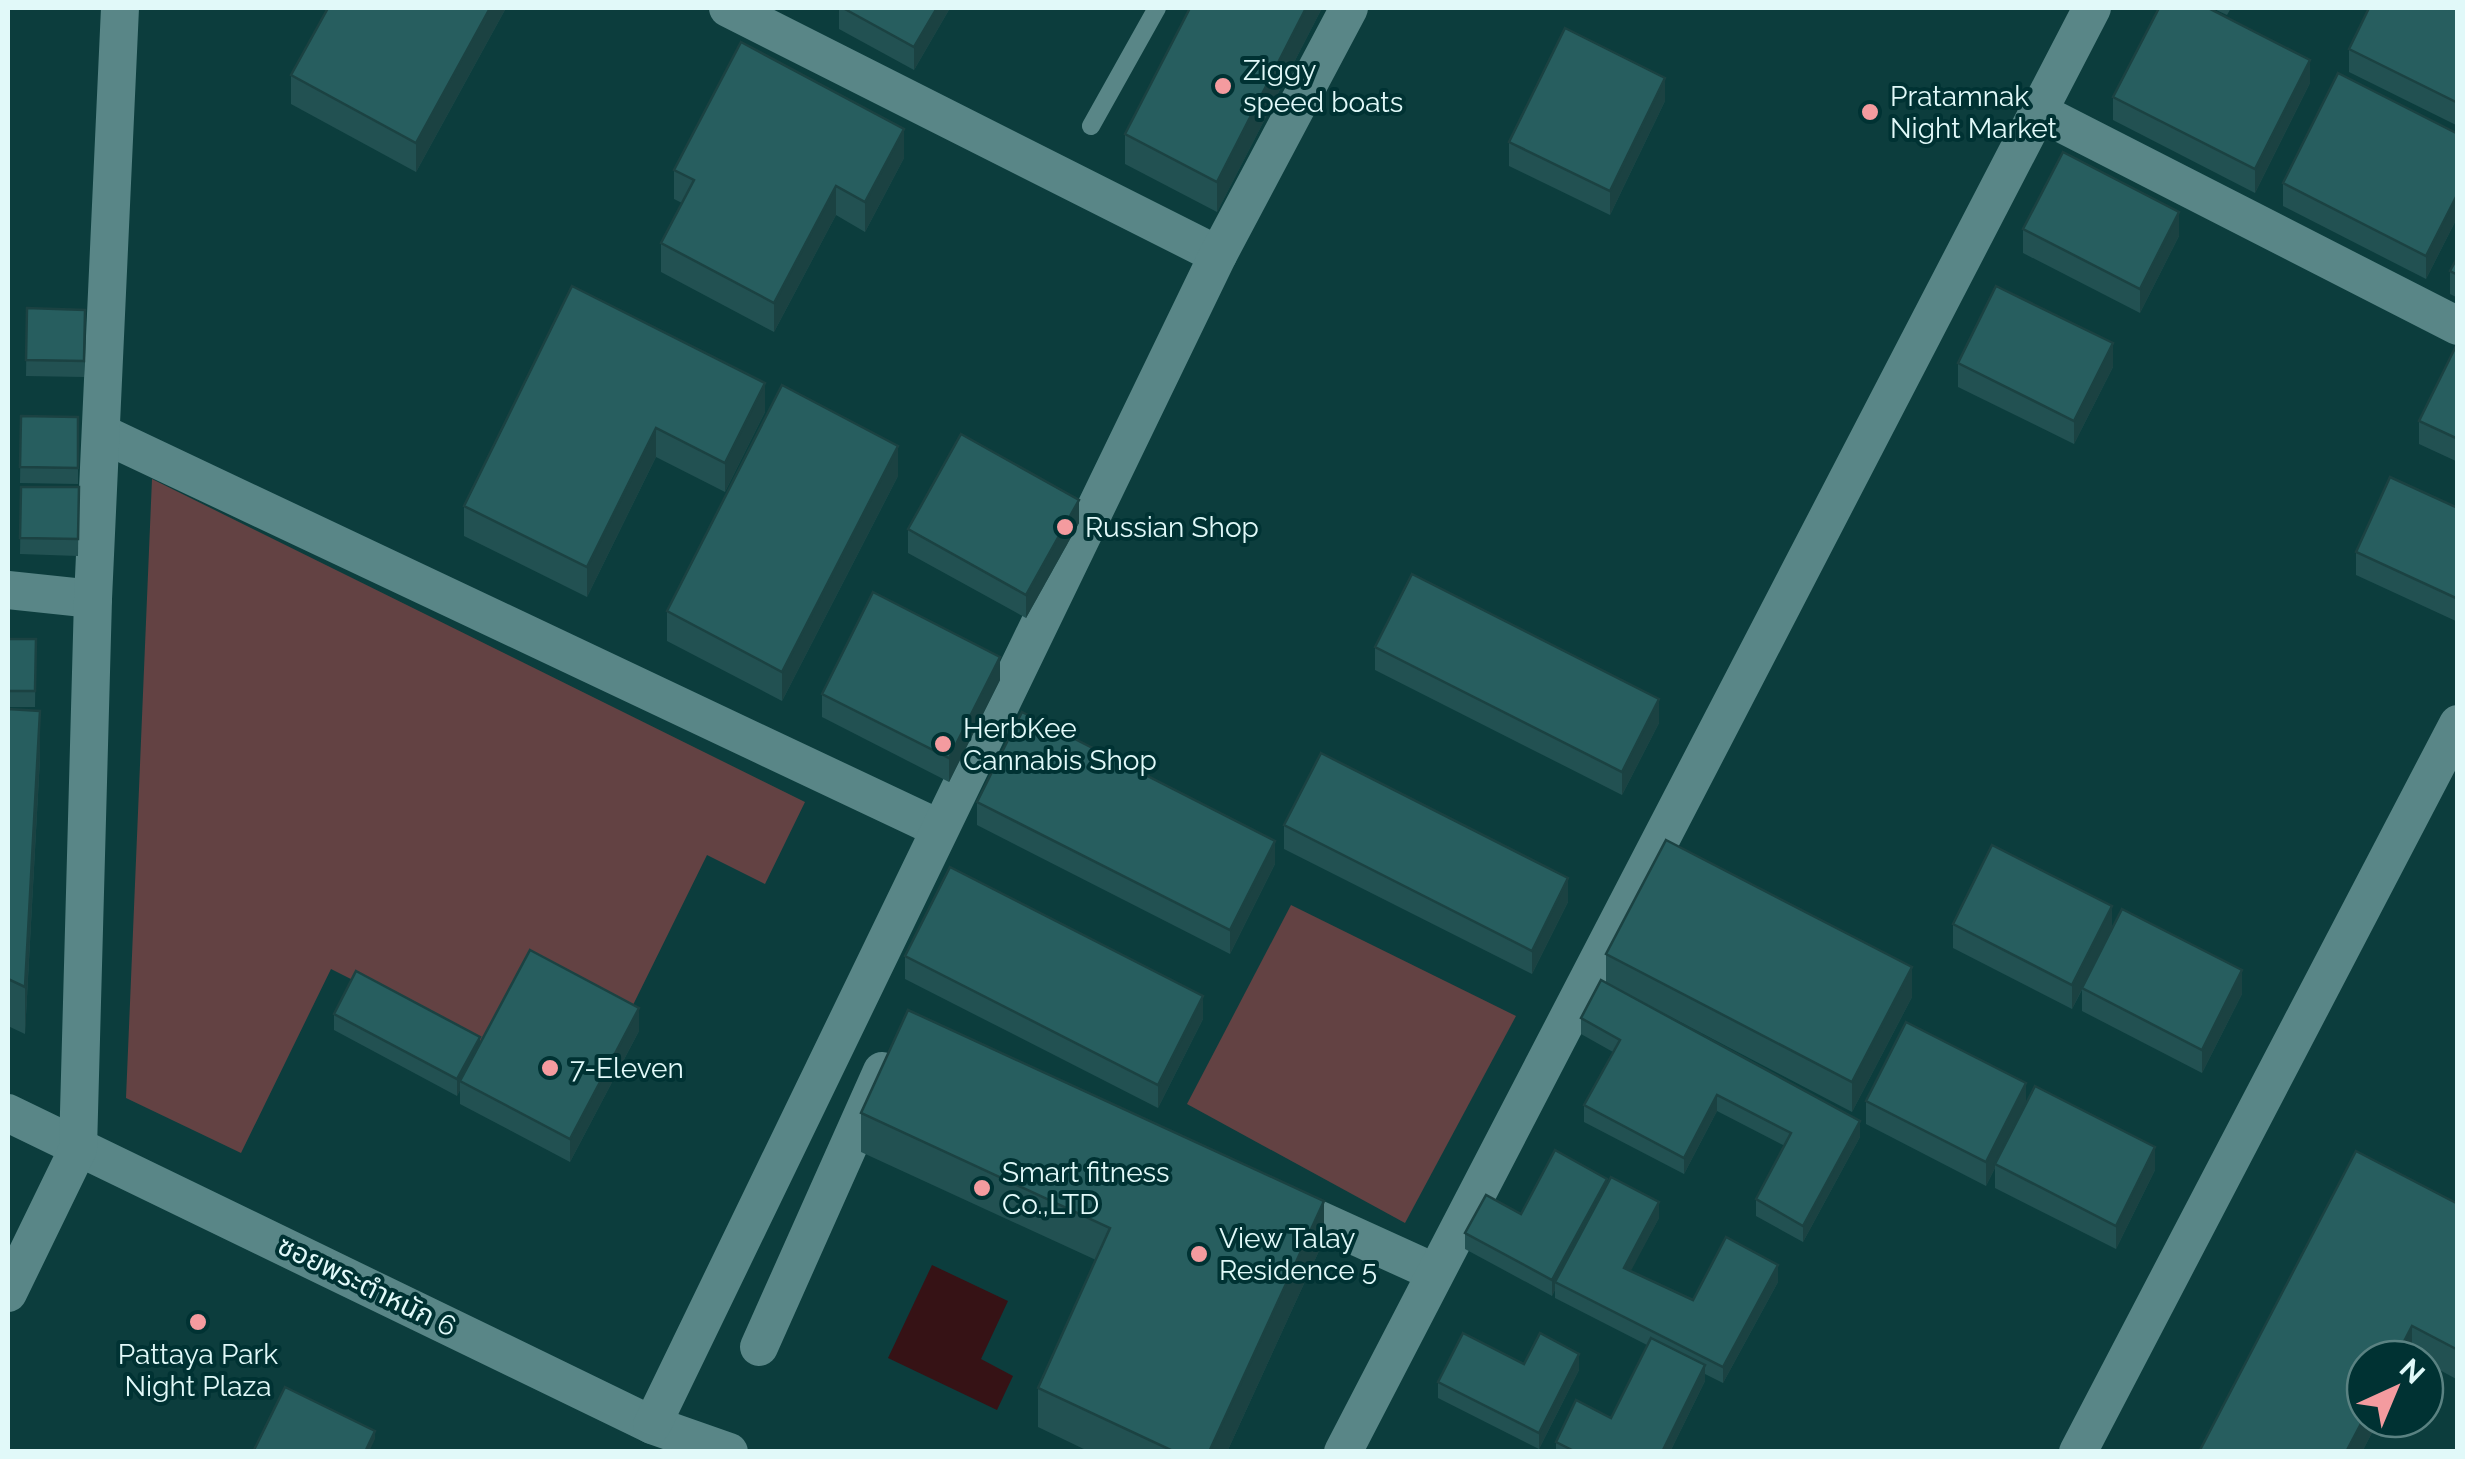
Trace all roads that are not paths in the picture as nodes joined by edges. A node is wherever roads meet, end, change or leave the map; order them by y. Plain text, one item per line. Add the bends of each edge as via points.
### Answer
1 (120, 8) edge
2 (728, 8) edge
3 (1157, 8) edge
4 (1350, 8) edge
5 (2092, 8) edge
6 (2038, 112) junction
7 (1090, 126) dead end
8 (1218, 256) junction
9 (2458, 326) edge
10 (101, 434) junction
11 (8, 590) edge
12 (92, 599) junction
13 (2458, 724) edge
14 (938, 828) junction
15 (900, 1031) edge
16 (8, 1113) edge
17 (78, 1149) junction
18 (1238, 1184) edge
19 (1434, 1272) junction
20 (8, 1293) edge
21 (759, 1347) dead end
22 (652, 1424) junction
23 (728, 1452) edge
24 (1343, 1452) edge
25 (2078, 1452) edge

1 - 10 street
2 - 8 street
3 - 7 lane
4 - 8 street
5 - 6 street
6 - 9 street
6 - 19 street
8 - 14 street
10 - 12 street
10 - 14 street
11 - 12 street
12 - 17 street
13 - 25 street
14 - 22 street
15 - 21 street
16 - 17 street, ซอยพระตำหนัก 6
17 - 20 street
17 - 22 street, ซอยพระตำหนัก 6
18 - 19 street
19 - 24 street
22 - 23 street, ซอยพระตำหนัก 6

